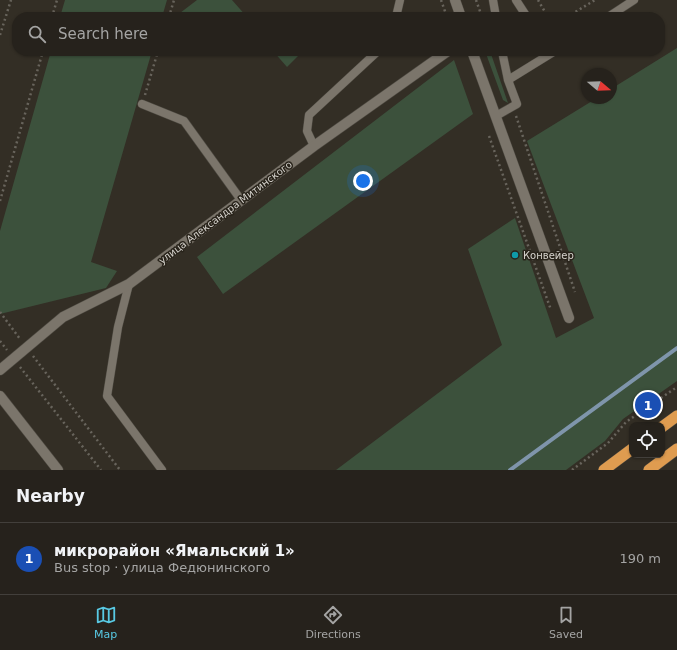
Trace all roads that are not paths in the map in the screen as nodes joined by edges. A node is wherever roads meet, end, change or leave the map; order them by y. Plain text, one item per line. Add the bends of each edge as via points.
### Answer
1 (400, 0) edge
2 (455, 0) edge
3 (493, 0) edge
4 (516, 0) edge
5 (634, 0) edge
6 (397, 12) edge
7 (459, 12) edge
8 (495, 12) edge
9 (524, 12) edge
10 (616, 12) edge
11 (373, 56) edge
12 (441, 56) edge
13 (474, 56) edge
14 (503, 56) edge
15 (545, 56) edge
16 (508, 80) junction
17 (142, 104) road end
18 (496, 116) junction
19 (314, 146) junction
20 (241, 200) junction
21 (130, 284) junction
22 (569, 318) dead end
23 (0, 370) edge
24 (0, 396) edge
25 (677, 416) edge
26 (665, 425) edge
27 (677, 449) edge
28 (629, 451) edge
29 (58, 470) edge
30 (162, 470) edge
31 (604, 470) edge
32 (649, 470) edge

1 - 6 lane
2 - 7 street
3 - 8 lane
4 - 9 lane
5 - 10 lane
11 - 19 lane via 309,115 307,131
12 - 19 street, улица Александра Митинского
13 - 18 street
14 - 16 lane
15 - 16 lane
16 - 18 lane via 517,104
17 - 20 lane via 184,121
18 - 22 street
19 - 20 street, улица Александра Митинского
20 - 21 street, улица Александра Митинского
21 - 23 street, улица Александра Митинского via 63,317
21 - 30 lane via 118,327 107,396
24 - 29 street
25 - 26 highway
27 - 32 highway
28 - 31 highway

